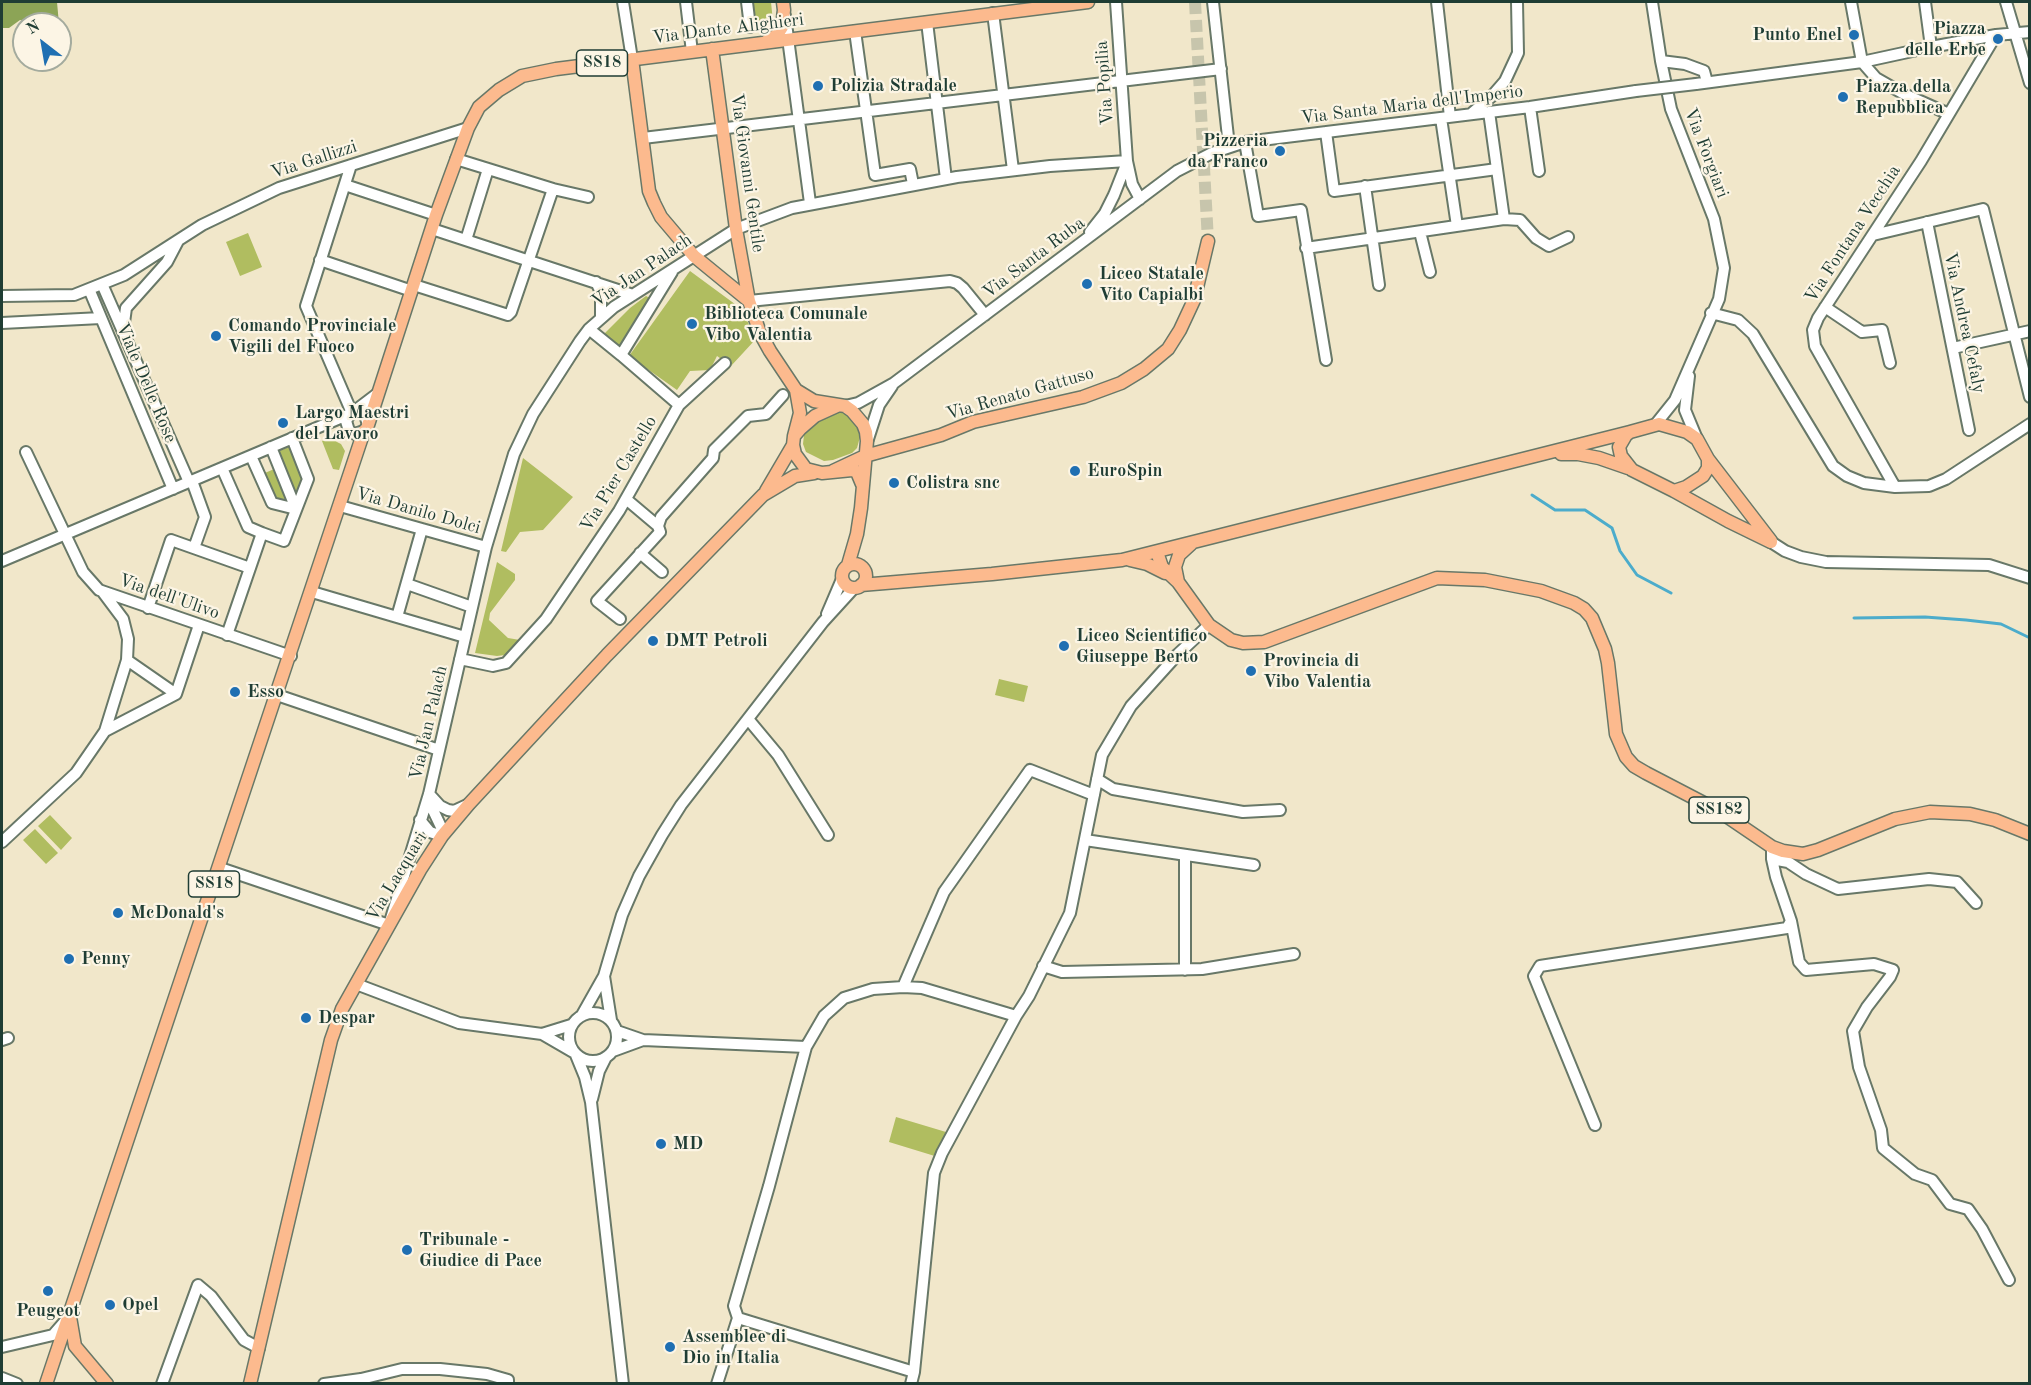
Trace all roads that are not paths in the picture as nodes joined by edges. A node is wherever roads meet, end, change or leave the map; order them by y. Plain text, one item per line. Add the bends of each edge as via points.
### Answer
1 (623, 2) edge
2 (686, 2) edge
3 (747, 2) edge
4 (1088, 2) edge
5 (1116, 2) edge
6 (1214, 2) edge
7 (1437, 2) edge
8 (1517, 2) edge
9 (1652, 2) edge
10 (1851, 2) edge
11 (1925, 2) edge
12 (2006, 2) edge
13 (784, 6) edge
14 (993, 14) junction
15 (927, 22) junction
16 (750, 27) dead end
17 (855, 31) junction
18 (2030, 32) edge
19 (2016, 33) junction
20 (1996, 35) junction
21 (814, 36) junction
22 (789, 40) junction
23 (760, 43) junction
24 (1931, 47) junction
25 (712, 49) junction
26 (692, 52) junction
27 (632, 59) junction
28 (1661, 61) junction
29 (1862, 62) junction
30 (1221, 69) junction
31 (1123, 80) junction
32 (1701, 83) junction
33 (2030, 83) edge
34 (1004, 94) junction
35 (937, 102) junction
36 (1530, 107) junction
37 (865, 111) junction
38 (1490, 112) junction
39 (1471, 114) junction
40 (1948, 114) junction
41 (1446, 117) junction
42 (799, 119) junction
43 (468, 128) junction
44 (722, 128) junction
45 (1326, 132) junction
46 (643, 138) junction
47 (1245, 142) junction
48 (1229, 146) junction
49 (456, 159) junction
50 (1128, 161) junction
51 (1194, 161) joint
52 (351, 165) junction
53 (488, 169) junction
54 (1497, 169) junction
55 (1013, 170) junction
56 (1539, 171) dead end
57 (1449, 175) junction
58 (946, 179) junction
59 (913, 184) junction
60 (345, 185) junction
61 (1365, 186) junction
62 (553, 189) junction
63 (588, 197) dead end
64 (1140, 199) junction
65 (810, 203) junction
66 (436, 215) junction
67 (1504, 219) junction
68 (1927, 222) junction
69 (1457, 226) junction
70 (432, 229) junction
71 (736, 229) junction
72 (1420, 232) junction
73 (1873, 235) junction
74 (1568, 237) dead end
75 (1373, 239) junction
76 (178, 240) junction
77 (466, 240) junction
78 (1208, 241) tunnel mouth
79 (1077, 246) junction
80 (1306, 248) junction
81 (694, 256) junction
82 (320, 260) junction
83 (530, 260) junction
84 (674, 269) junction
85 (1430, 272) dead end
86 (102, 284) junction
87 (1379, 285) dead end
88 (602, 287) junction
89 (413, 288) junction
90 (89, 290) junction
91 (633, 295) junction
92 (2, 296) edge
93 (749, 301) junction
94 (616, 306) junction
95 (1825, 307) junction
96 (1711, 313) junction
97 (985, 315) junction
98 (101, 318) junction
99 (601, 318) junction
100 (2, 323) edge
101 (589, 329) junction
102 (123, 331) junction
103 (2030, 331) edge
104 (2015, 334) junction
105 (1953, 348) junction
106 (621, 355) junction
107 (1326, 360) dead end
108 (1690, 362) junction
109 (725, 363) dead end
110 (1890, 363) dead end
111 (894, 383) junction
112 (796, 390) junction
113 (377, 394) junction
114 (783, 394) dead end
115 (2030, 397) edge
116 (679, 405) junction
117 (841, 406) junction
118 (351, 414) junction
119 (2030, 424) edge
120 (323, 425) junction
121 (1655, 425) junction
122 (358, 429) junction
123 (1970, 430) dead end
124 (1630, 432) junction
125 (292, 438) junction
126 (1697, 439) junction
127 (793, 440) junction
128 (867, 441) junction
129 (271, 447) junction
130 (26, 452) dead end
131 (1542, 454) junction
132 (251, 456) junction
133 (865, 456) junction
134 (1708, 459) junction
135 (222, 468) junction
136 (1632, 470) junction
137 (833, 471) junction
138 (814, 472) junction
139 (190, 482) junction
140 (1894, 487) junction
141 (173, 489) junction
142 (863, 489) junction
143 (1674, 491) junction
144 (764, 495) junction
145 (626, 499) junction
146 (340, 506) junction
147 (296, 509) junction
148 (658, 526) junction
149 (422, 529) junction
150 (262, 533) junction
151 (857, 534) junction
152 (64, 535) junction
153 (1193, 542) junction
154 (1771, 542) junction
155 (486, 547) junction
156 (194, 548) junction
157 (1157, 552) junction
158 (640, 553) junction
159 (1126, 559) junction
160 (2, 561) edge
161 (848, 565) junction
162 (250, 568) junction
163 (863, 569) junction
164 (662, 572) dead end
165 (1173, 575) junction
166 (2030, 578) edge
167 (842, 579) junction
168 (407, 584) junction
169 (886, 584) junction
170 (857, 587) junction
171 (102, 591) junction
172 (312, 592) junction
173 (472, 607) junction
174 (148, 608) junction
175 (398, 617) junction
176 (620, 619) dead end
177 (823, 622) junction
178 (200, 625) junction
179 (1209, 625) junction
180 (227, 634) junction
181 (465, 637) junction
182 (291, 656) junction
183 (460, 659) junction
184 (127, 660) junction
185 (176, 694) junction
186 (278, 695) junction
187 (748, 719) junction
188 (105, 731) junction
189 (439, 750) junction
190 (1097, 779) junction
191 (429, 794) junction
192 (1094, 795) junction
193 (470, 804) junction
194 (1280, 810) dead end
195 (420, 820) junction
196 (2030, 834) edge
197 (828, 835) dead end
198 (442, 836) junction
199 (1085, 840) junction
200 (2, 842) edge
201 (1772, 853) junction
202 (1185, 855) junction
203 (1254, 865) dead end
204 (220, 868) junction
205 (1976, 903) dead end
206 (1791, 921) junction
207 (389, 925) junction
208 (1294, 954) dead end
209 (1043, 966) junction
210 (1185, 969) junction
211 (604, 976) junction
212 (356, 984) junction
213 (903, 987) junction
214 (582, 1015) junction
215 (1016, 1016) junction
216 (611, 1020) junction
217 (571, 1025) junction
218 (616, 1031) junction
219 (542, 1034) junction
220 (643, 1040) junction
221 (806, 1047) junction
222 (575, 1054) junction
223 (609, 1054) junction
224 (591, 1102) junction
225 (1595, 1125) dead end
226 (2009, 1280) dead end
227 (70, 1316) junction
228 (738, 1318) junction
229 (2, 1347) edge
230 (259, 1348) junction
231 (914, 1372) junction
232 (2, 1378) edge
233 (17, 1383) edge
234 (46, 1383) edge
235 (106, 1383) edge
236 (162, 1383) edge
237 (250, 1383) edge
238 (324, 1383) edge
239 (508, 1383) edge
240 (623, 1383) edge
241 (717, 1383) edge
242 (911, 1383) edge

1 - 27 street
2 - 26 street
3 - 16 street
4 - 14 main road, Via Dante Alighieri / SS18
5 - 31 street, Via Popilia
6 - 30 street
7 - 41 street
8 - 39 street via 1518,53 1505,81
9 - 28 street, Via Forgiari
10 - 29 street
11 - 24 street
12 - 19 street
13 - 21 street via 796,31
13 - 22 street
13 - 23 main road via 780,31
14 - 15 main road, Via Dante Alighieri / SS18
14 - 34 street
15 - 17 main road, Via Dante Alighieri / SS18
15 - 35 street
17 - 21 main road, Via Dante Alighieri / SS18
17 - 37 street
18 - 19 street, Via Santa Maria dell'Imperio
19 - 20 street, Via Santa Maria dell'Imperio
19 - 33 street
20 - 24 street, Via Santa Maria dell'Imperio
20 - 40 street, Via Fontana Vecchia
21 - 22 main road, Via Dante Alighieri / SS18
22 - 23 main road, Via Dante Alighieri / SS18
22 - 42 street
23 - 25 main road, Via Dante Alighieri / SS18
24 - 29 street, Via Santa Maria dell'Imperio
25 - 26 main road, Via Dante Alighieri / SS18
25 - 44 main road, Via Giovanni Gentile
26 - 27 main road, Via Dante Alighieri / SS18
27 - 43 main road, Via Dante Alighieri / SS18 via 522,76 479,107
27 - 46 main road
28 - 32 street via 1704,70
28 - 96 street, Via Forgiari via 1671,109 1714,219 1721,252 1724,268 1719,298
29 - 32 street, Via Santa Maria dell'Imperio
29 - 40 street via 1876,78
30 - 31 street
30 - 48 street
31 - 34 street
31 - 50 street, Via Popilia
32 - 36 street, Via Santa Maria dell'Imperio, bridge
34 - 35 street
34 - 55 street
35 - 37 street
35 - 58 street
36 - 38 street, Via Santa Maria dell'Imperio
36 - 56 street
37 - 42 street
37 - 59 street via 875,175 910,169
38 - 39 street, Via Santa Maria dell'Imperio
38 - 54 street
39 - 41 street, Via Santa Maria dell'Imperio
40 - 73 street, Via Fontana Vecchia
41 - 45 street, Via Santa Maria dell'Imperio
41 - 57 street
42 - 44 street
42 - 65 street
43 - 49 main road, SS18
43 - 52 street, Via Gallizzi
44 - 46 street
44 - 71 main road, Via Giovanni Gentile
45 - 47 street, Via Santa Maria dell'Imperio
45 - 61 street via 1334,191
46 - 81 main road via 654,203
47 - 48 street, Via Santa Maria dell'Imperio
47 - 80 street via 1258,216 1301,210
48 - 51 street, Via Santa Maria dell'Imperio
49 - 53 street
49 - 66 main road, SS18
50 - 55 street, Via Jan Palach
50 - 64 street, Via Popilia via 1132,184
50 - 79 street via 1105,213
51 - 64 street, Via Santa Ruba
52 - 60 street
52 - 76 street, Via Gallizzi via 279,188
53 - 62 street
53 - 77 street
54 - 57 street
54 - 67 street
55 - 58 street, Via Jan Palach
57 - 61 street
57 - 69 street
58 - 59 street, Via Jan Palach
59 - 65 street, Via Jan Palach
60 - 66 street
60 - 82 street
61 - 75 street
62 - 63 street
62 - 83 street
64 - 79 street, Via Santa Ruba
65 - 71 street, Via Jan Palach
66 - 70 main road, SS18
67 - 69 street
67 - 74 street via 1520,220 1536,238 1550,246
68 - 73 street
68 - 104 street via 1983,208
68 - 105 street, Via Andrea Cefaly
69 - 72 street
70 - 77 street
70 - 89 main road, SS18
71 - 81 street, Via Jan Palach
71 - 93 main road, Via Giovanni Gentile
72 - 75 street
72 - 85 street
73 - 95 street, Via Fontana Vecchia
75 - 80 street
75 - 87 street
76 - 86 street, Via Gallizzi via 124,275
76 - 102 street via 167,262 126,308
77 - 83 street
78 - 133 main road, Via Renato Gattuso via 1194,300 1180,330 1168,349 1144,369 1121,383 1083,397 973,422
79 - 97 street, Via Santa Ruba
80 - 107 street
81 - 84 street, Via Jan Palach
81 - 93 main road
82 - 89 street
82 - 118 street via 306,306
83 - 88 street
83 - 89 street via 508,315
84 - 91 street, Via Jan Palach
84 - 106 street
86 - 90 street, Via Gallizzi
86 - 102 street, Viale Delle Rose
88 - 91 street
88 - 94 street
88 - 99 street
89 - 113 main road, SS18
90 - 92 street, Via Gallizzi via 74,295
90 - 98 street, Viale Delle Rose
91 - 94 street, Via Jan Palach
93 - 97 street via 950,281 963,288
93 - 112 main road, Via Giovanni Gentile via 770,351
94 - 99 street, Via Jan Palach
95 - 110 street via 1862,332 1882,330
95 - 140 street, Via Fontana Vecchia via 1813,330 1815,346
96 - 108 street, Via Forgiari
96 - 140 street via 1738,320 1753,334 1833,466 1864,483
97 - 111 street, Via Santa Ruba
98 - 100 street
98 - 141 street, Viale Delle Rose
99 - 101 street, Via Jan Palach
101 - 106 street, Via Pier Castello
101 - 155 street, Via Jan Palach via 532,414 514,454
102 - 139 street, Viale Delle Rose
103 - 104 street
104 - 105 street
104 - 115 street
105 - 123 street, Via Andrea Cefaly
106 - 116 street, Via Pier Castello
108 - 121 street, Via Forgiari via 1675,400
108 - 126 street via 1685,410
109 - 116 street
111 - 117 street, Via Santa Ruba via 858,403
111 - 128 street, Via Santa Ruba via 879,405
112 - 117 main road via 814,401
112 - 127 main road via 800,413
113 - 118 street
113 - 122 main road, SS18
114 - 148 street via 766,414 748,416 714,450 713,458 660,517
116 - 145 street, Via Pier Castello
117 - 127 main road via 806,423
117 - 128 main road via 852,411 863,424
118 - 120 street
118 - 122 street via 346,421
118 - 122 street via 365,415
119 - 140 street via 1946,479 1929,486
120 - 122 street
120 - 125 street
121 - 124 main road
121 - 126 main road via 1678,428
122 - 146 main road, SS18 via 358,453
124 - 131 main road
124 - 136 main road via 1619,447 1624,463
125 - 129 street
125 - 147 street via 308,479
126 - 134 main road
127 - 138 main road via 799,462
127 - 144 main road, Via Lacquari
128 - 133 main road
129 - 132 street
129 - 147 street
130 - 152 street, Via dell'Ulivo
131 - 136 main road via 1578,454
131 - 153 main road
132 - 135 street
132 - 147 street via 272,503
133 - 137 main road
133 - 142 main road
134 - 143 main road via 1703,476
134 - 154 main road
135 - 139 street
135 - 150 street via 248,527
136 - 143 main road
137 - 138 main road
137 - 142 main road via 857,472
138 - 144 main road, Via Lacquari via 795,476
139 - 141 street
139 - 156 street, Viale Delle Rose via 205,517
141 - 152 street
142 - 151 main road
143 - 154 main road
144 - 193 main road, Via Lacquari via 607,655
145 - 148 street
145 - 183 street, Via Pier Castello via 546,619 507,663 493,666
146 - 149 street, Via Danilo Dolci
146 - 172 main road, SS18
147 - 150 street via 284,541
148 - 158 street via 660,531
149 - 155 street, Via Danilo Dolci
149 - 168 street
150 - 162 street
151 - 161 main road
151 - 163 main road
152 - 160 street
152 - 171 street, Via dell'Ulivo via 83,572
153 - 157 main road
153 - 165 main road via 1179,555
154 - 166 street via 1801,557 1826,562 1989,566
155 - 173 street, Via Jan Palach
156 - 162 street
156 - 174 street via 171,540
157 - 159 main road
157 - 165 main road via 1165,555
158 - 164 street
158 - 176 street via 597,601
159 - 165 main road
159 - 169 main road
161 - 163 main road via 855,563
161 - 167 main road
162 - 180 street
163 - 169 main road
163 - 170 main road via 865,579
165 - 179 main road
167 - 170 main road via 846,585
167 - 177 street
168 - 173 street
168 - 175 street
169 - 170 main road
170 - 177 street
171 - 174 street, Via dell'Ulivo
171 - 184 street via 123,619 128,639
172 - 175 street
172 - 182 main road, SS18
173 - 181 street, Via Jan Palach
174 - 178 street, Via dell'Ulivo
175 - 181 street
177 - 187 street
178 - 180 street, Via dell'Ulivo
178 - 185 street
179 - 190 street via 1131,706 1102,755
179 - 201 main road, SS182 via 1231,640 1264,642 1437,578 1485,580 1563,598 1584,609 1600,636 1608,663 1616,734 1626,757 1634,766 1719,811
180 - 182 street, Via dell'Ulivo
181 - 183 street, Via Jan Palach
182 - 186 main road, SS18
183 - 189 street, Via Jan Palach
184 - 185 street
184 - 188 street
185 - 188 street
186 - 189 street
186 - 204 main road, SS18
187 - 197 street via 778,755
187 - 211 street via 681,805 639,876 622,915
188 - 200 street via 76,773
189 - 191 street, Via Jan Palach
190 - 192 street
190 - 194 street via 1113,789 1243,812
191 - 193 street via 448,810
191 - 195 street, Via Jan Palach
191 - 198 street
192 - 199 street
192 - 213 street via 1029,770 944,892
193 - 198 main road, Via Lacquari
195 - 198 street via 430,832
195 - 207 street, Via Jan Palach
196 - 201 main road, SS182 via 1970,814 1930,812 1895,819 1803,854
198 - 207 main road, Via Lacquari
199 - 202 street
199 - 209 street via 1070,913
201 - 205 street via 1838,889 1929,879 1957,882
201 - 206 street
202 - 203 street
202 - 210 street
204 - 207 street
204 - 227 main road, SS18
206 - 225 street via 1787,928 1540,966 1534,976
206 - 226 street via 1799,962 1806,970 1874,964 1893,970 1853,1031 1883,1148 1915,1174 1932,1180 1950,1204 1968,1209
207 - 212 main road, Via Lacquari
208 - 210 street
209 - 210 street via 1062,972
209 - 215 street
211 - 214 street
211 - 216 street
212 - 219 street via 459,1023
212 - 230 main road, Via Lacquari via 331,1040
213 - 215 street via 922,988
213 - 221 street via 844,998 824,1016
214 - 216 street via 597,1013
214 - 217 street
215 - 231 street via 934,1173
216 - 218 street
217 - 219 street
217 - 222 street via 568,1039
218 - 220 street
218 - 223 street via 616,1045
219 - 222 street
220 - 221 street
220 - 223 street
221 - 228 street via 734,1306
222 - 223 street via 594,1062
222 - 224 street
223 - 224 street via 599,1071
224 - 240 street
227 - 229 street via 53,1335
227 - 234 main road, SS18
227 - 235 main road via 75,1346
228 - 231 street
228 - 241 street
230 - 236 street via 244,1340 212,1296 198,1285
230 - 237 main road, Via Lacquari
231 - 242 street
232 - 233 street
238 - 239 street via 402,1369 487,1374

